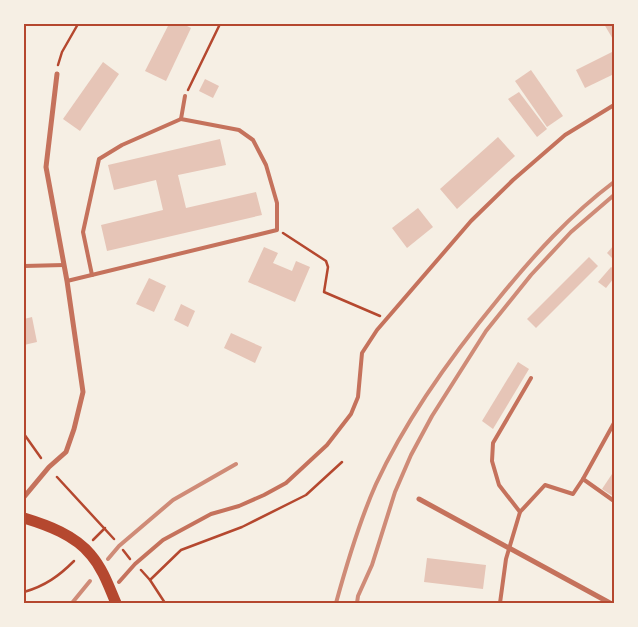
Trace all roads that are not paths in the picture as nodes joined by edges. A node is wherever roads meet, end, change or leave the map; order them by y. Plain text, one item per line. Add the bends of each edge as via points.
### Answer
1 (57, 74) road end
2 (185, 96) road end
3 (614, 105) edge
4 (181, 119) junction
5 (64, 265) junction
6 (24, 266) edge
7 (92, 275) junction
8 (68, 281) junction
9 (531, 378) dead end
10 (614, 423) edge
11 (583, 479) junction
12 (24, 497) edge
13 (419, 499) dead end
14 (614, 501) edge
15 (520, 512) junction
16 (24, 518) edge
17 (509, 549) junction
18 (119, 582) dead end
19 (116, 603) edge
20 (500, 603) edge
21 (610, 603) edge

1 - 5 street via 46,167
2 - 4 lane
3 - 18 lane via 565,135 513,180 471,221 387,318 362,353 358,397 351,414 327,445 286,483 240,506 211,514 163,540
4 - 7 lane via 99,159 83,232
4 - 7 lane via 238,130 253,140 266,165 277,203 277,230
5 - 6 lane
5 - 8 street
7 - 8 lane
8 - 12 street via 83,392 66,452
9 - 15 lane via 493,443 492,461 499,485
10 - 11 lane
11 - 14 lane
11 - 15 lane via 573,494 545,485
13 - 17 street
15 - 17 lane
16 - 19 main road via 65,533 90,554 103,573
17 - 20 lane
17 - 21 street

